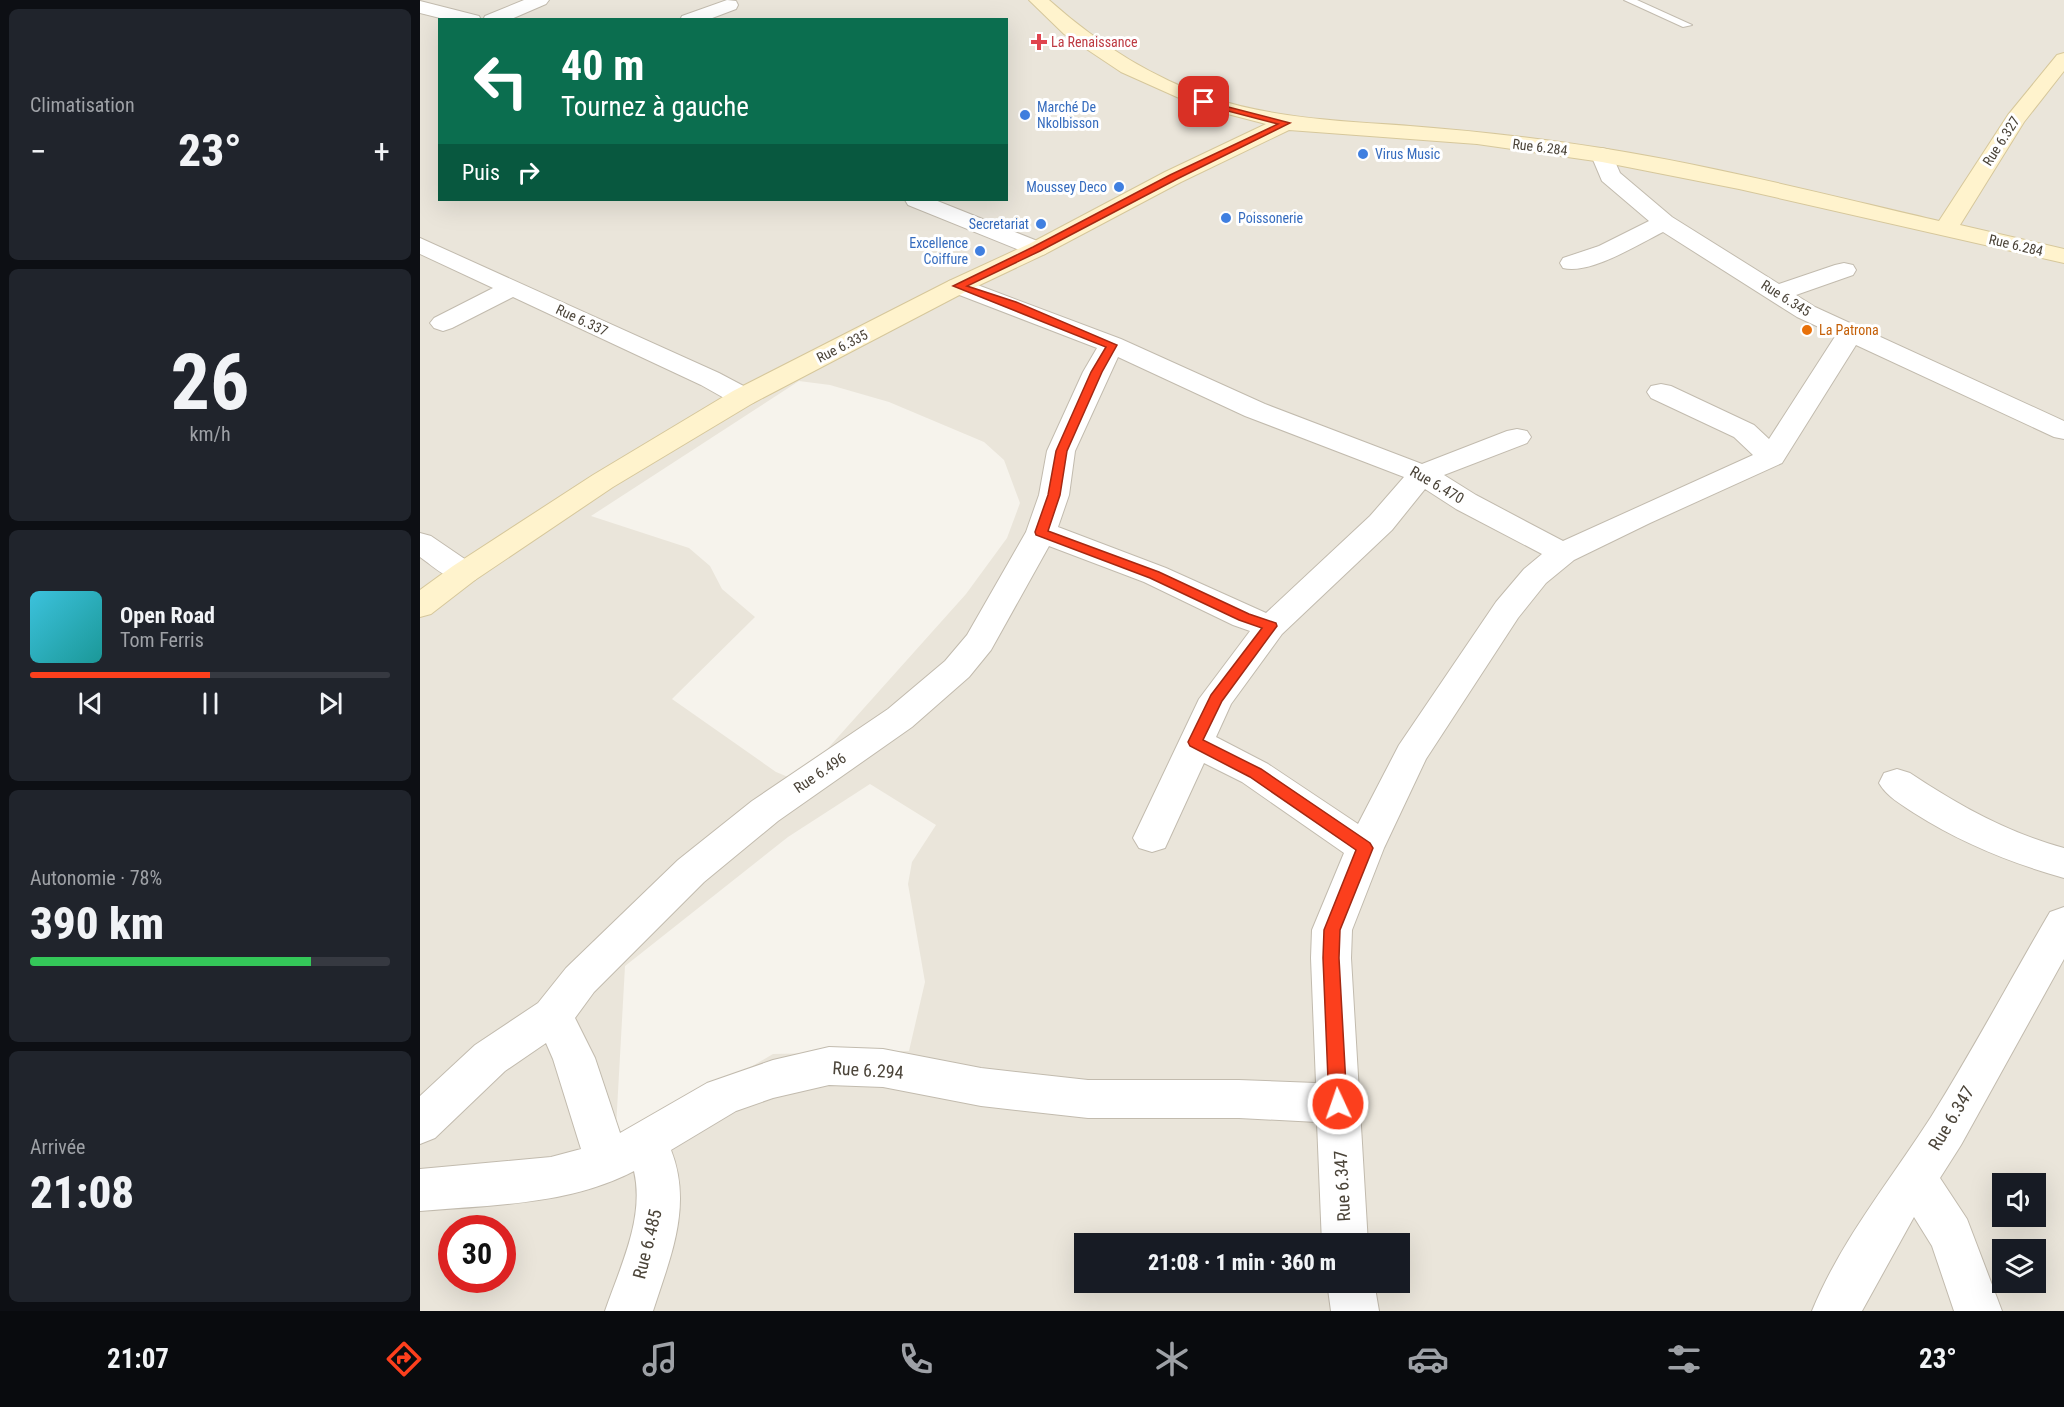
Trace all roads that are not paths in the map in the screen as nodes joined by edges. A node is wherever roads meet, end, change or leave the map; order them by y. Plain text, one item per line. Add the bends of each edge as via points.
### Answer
1 (540, 0) edge
2 (1038, 0) edge
3 (1629, 0) edge
4 (727, 3) edge
5 (420, 8) edge
6 (463, 18) edge
7 (497, 18) edge
8 (693, 18) edge
9 (740, 18) edge
10 (1687, 25) dead end
11 (2064, 59) edge
12 (1286, 123) junction
13 (1602, 155) junction
14 (918, 201) edge
15 (1664, 222) junction
16 (1946, 229) junction
17 (420, 245) edge
18 (1037, 249) junction
19 (2064, 256) edge
20 (1572, 263) dead end
21 (1844, 270) dead end
22 (958, 286) junction
23 (513, 288) junction
24 (1779, 292) junction
25 (443, 323) dead end
26 (1850, 333) junction
27 (1112, 345) junction
28 (1661, 392) dead end
29 (743, 397) junction
30 (2064, 431) edge
31 (1517, 437) dead end
32 (1772, 458) junction
33 (1422, 474) junction
34 (1041, 532) junction
35 (420, 543) edge
36 (1563, 553) junction
37 (464, 573) junction
38 (420, 606) edge
39 (1271, 626) junction
40 (1195, 742) junction
41 (1897, 783) dead end
42 (1152, 838) dead end
43 (1365, 848) junction
44 (2064, 863) edge
45 (2064, 923) edge
46 (553, 1016) junction
47 (1338, 1104) junction
48 (420, 1124) edge
49 (646, 1142) junction
50 (607, 1162) junction
51 (1914, 1178) junction
52 (420, 1190) edge
53 (1344, 1233) edge
54 (1352, 1293) edge
55 (629, 1311) edge
56 (1355, 1311) edge
57 (1836, 1311) edge
58 (1978, 1311) edge

1 - 7 street
2 - 12 street, Rue 6.284 via 1071,30 1128,68 1204,102
3 - 10 lane
4 - 8 street
4 - 9 street
5 - 6 street
11 - 16 street, Rue 6.327 via 2005,132
12 - 13 street, Rue 6.284 via 1477,138
12 - 18 street, Rue 6.335
13 - 15 street, Rue 6.345 via 1610,176
13 - 16 street, Rue 6.284
14 - 18 street
15 - 20 street
15 - 24 street, Rue 6.345
16 - 19 street, Rue 6.284
17 - 23 street, Rue 6.337
18 - 22 street, Rue 6.335
21 - 24 street
22 - 27 street, Rue 6.470
22 - 29 street, Rue 6.335
23 - 25 street
23 - 29 street, Rue 6.337
24 - 26 street, Rue 6.345 via 1806,312
26 - 30 street, Rue 6.345
26 - 32 street
27 - 33 street, Rue 6.470 via 1255,410
27 - 34 street, Rue 6.496 via 1061,451 1054,495
28 - 32 street via 1744,431
29 - 37 street, Rue 6.335 via 603,481
31 - 33 street
32 - 36 street
33 - 36 street, Rue 6.470
33 - 39 street via 1381,523
34 - 39 street via 1155,575
34 - 46 street, Rue 6.496 via 979,642 957,669 900,718 765,811 692,872 580,980
35 - 37 street
36 - 43 street, Rue 6.347 via 1535,576 1464,672 1411,754
37 - 38 street, Rue 6.335
39 - 40 street via 1216,699
40 - 42 street
40 - 43 street via 1255,773
41 - 44 street via 1939,812 1997,842
43 - 47 street, Rue 6.347 via 1332,930
45 - 51 street, Rue 6.347 via 1946,1131
46 - 48 street, Rue 6.496 via 490,1058
46 - 50 street via 574,1058
47 - 49 street, Rue 6.294 via 1239,1099 1088,1099 981,1087 883,1068 829,1066 773,1079 722,1097
47 - 53 street, Rue 6.347
49 - 50 street, Rue 6.294
49 - 55 street, Rue 6.485 via 658,1178 658,1211
50 - 52 street, Rue 6.294 via 551,1178
51 - 57 street, Rue 6.347 via 1887,1218
51 - 58 street via 1951,1235
54 - 56 street

